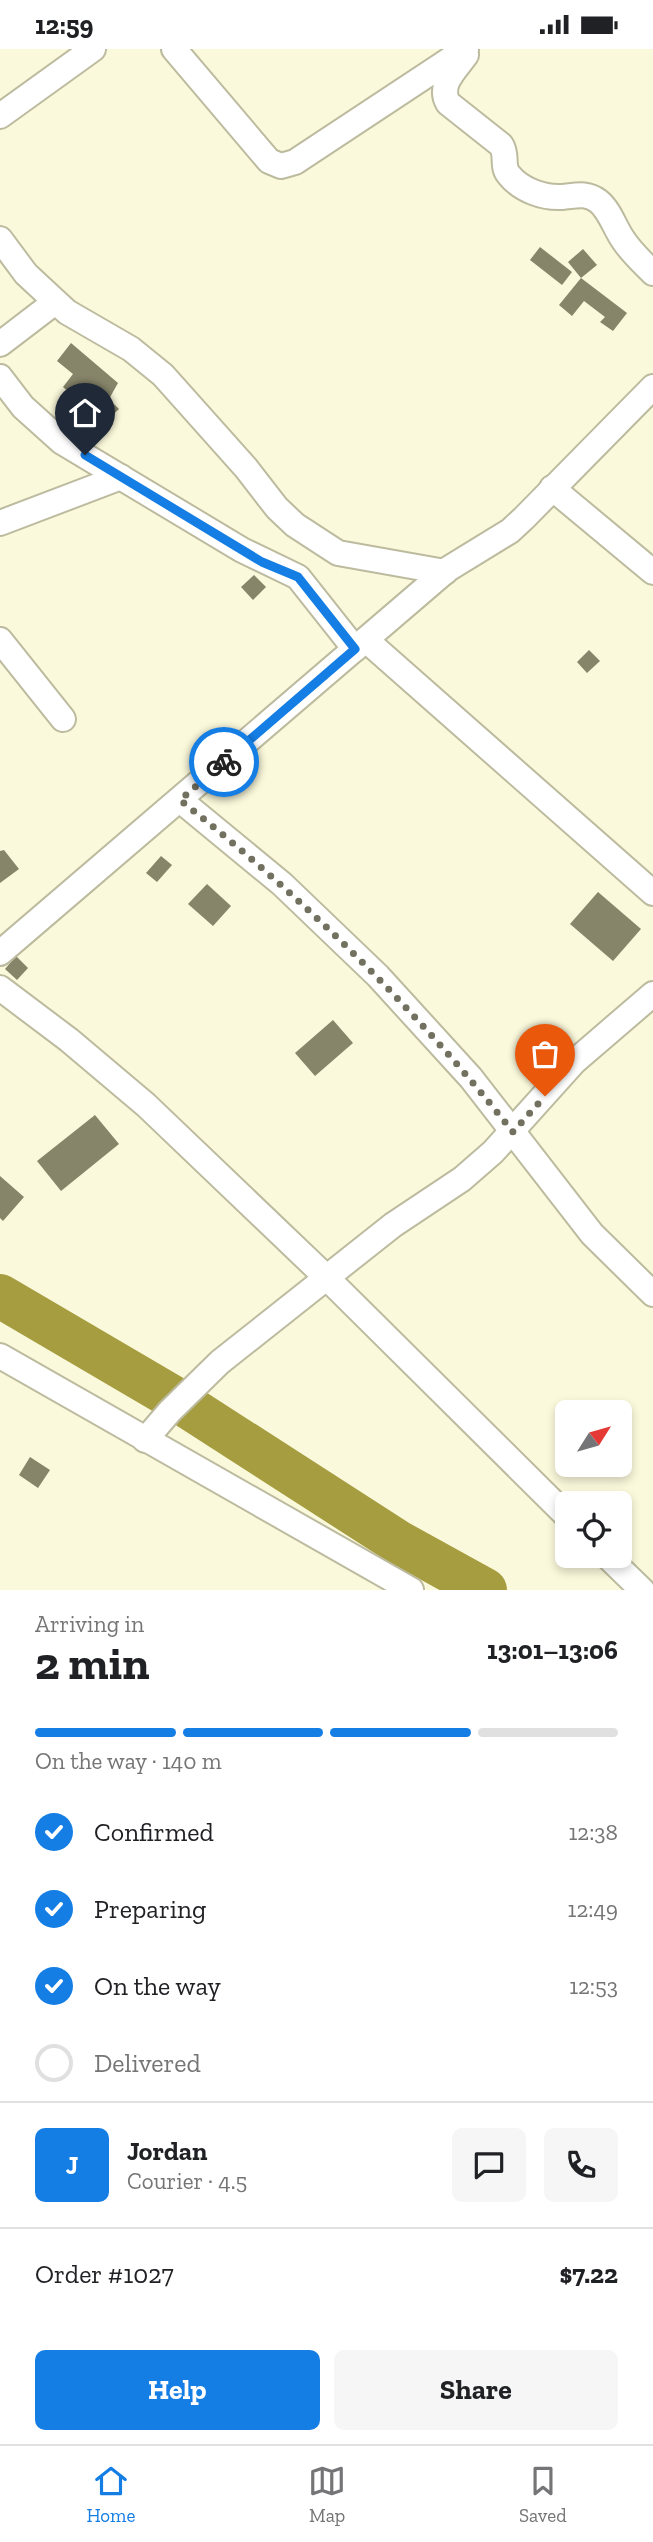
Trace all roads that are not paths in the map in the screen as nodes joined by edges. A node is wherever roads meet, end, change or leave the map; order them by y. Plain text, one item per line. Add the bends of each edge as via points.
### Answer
1 (93, 49) edge
2 (174, 49) edge
3 (468, 49) edge
4 (0, 116) edge
5 (0, 239) edge
6 (653, 273) edge
7 (55, 302) junction
8 (0, 344) edge
9 (0, 377) edge
10 (653, 387) edge
11 (121, 477) junction
12 (552, 488) junction
13 (0, 523) edge
14 (445, 572) junction
15 (653, 572) edge
16 (0, 639) edge
17 (360, 645) junction
18 (63, 719) dead end
19 (180, 800) junction
20 (653, 893) edge
21 (0, 953) edge
22 (0, 988) edge
23 (653, 993) edge
24 (513, 1132) junction
25 (327, 1278) junction
26 (653, 1294) edge
27 (0, 1356) edge
28 (145, 1440) junction
29 (555, 1504) edge
30 (619, 1568) edge
31 (411, 1590) edge
32 (642, 1590) edge

1 - 4 street
2 - 3 street via 269,161 281,166 295,162
3 - 6 street via 445,85 448,103 501,145 509,176 531,191 599,201 625,243
5 - 7 street
7 - 8 street
7 - 14 street via 131,349 163,375 277,508 316,541 338,553
9 - 11 street via 42,426
10 - 12 street
11 - 13 street
11 - 17 street via 262,562 298,577
12 - 14 street via 510,531
12 - 15 street
14 - 17 street
16 - 18 street
17 - 19 street
17 - 20 street
19 - 21 street
19 - 24 street via 282,884 378,976
22 - 25 street via 146,1105
23 - 24 street via 574,1062
24 - 25 street via 461,1179
24 - 26 street via 592,1234
25 - 28 street via 220,1362
25 - 29 street
27 - 28 street
28 - 31 street
30 - 32 street

